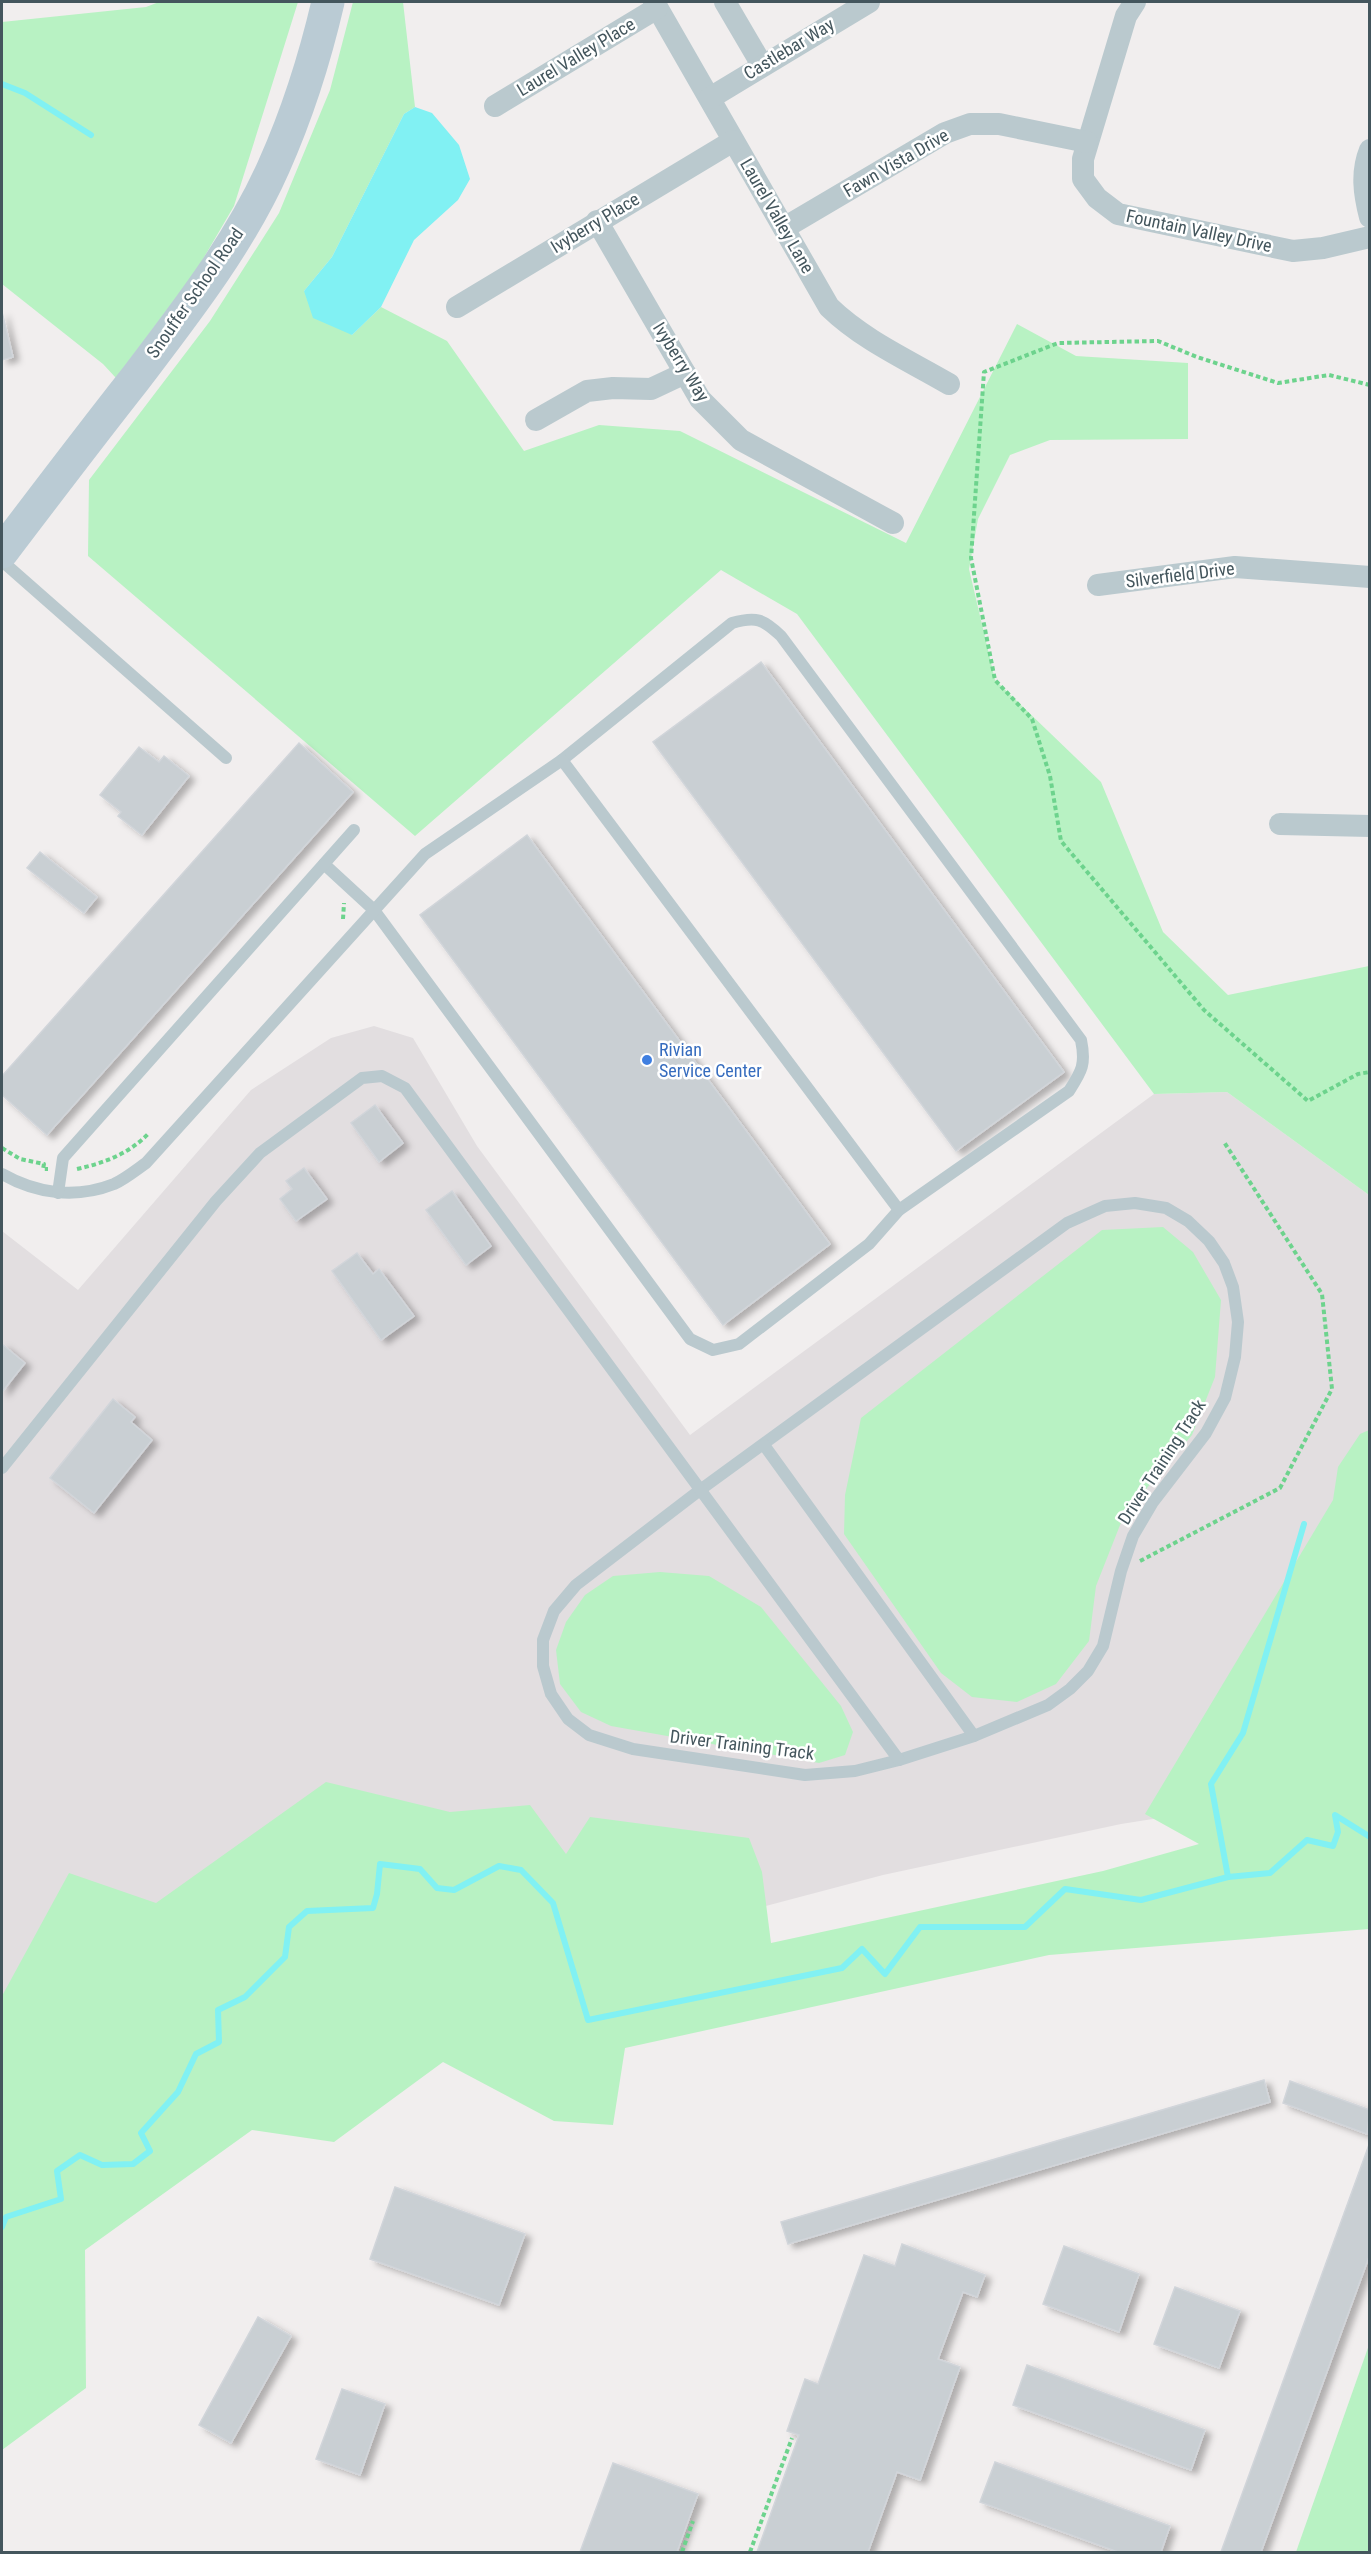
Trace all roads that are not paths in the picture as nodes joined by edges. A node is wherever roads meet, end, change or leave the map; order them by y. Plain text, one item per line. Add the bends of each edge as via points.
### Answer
1 (328, 2) edge
2 (725, 2) edge
3 (869, 2) edge
4 (1135, 2) edge
5 (656, 5) edge
6 (762, 65) junction
7 (710, 98) junction
8 (495, 106) dead end
9 (733, 141) junction
10 (1087, 142) junction
11 (1370, 150) edge
12 (1370, 216) edge
13 (597, 221) junction
14 (784, 228) junction
15 (1370, 237) edge
16 (457, 307) dead end
17 (686, 374) junction
18 (949, 384) dead end
19 (536, 420) dead end
20 (893, 523) dead end
21 (2, 552) edge
22 (2, 561) edge
23 (1370, 577) edge
24 (1098, 585) dead end
25 (226, 758) dead end
26 (562, 760) junction
27 (1280, 824) dead end
28 (1370, 826) edge
29 (354, 830) dead end
30 (324, 864) junction
31 (374, 910) junction
32 (2, 1174) edge
33 (58, 1193) junction
34 (899, 1210) junction
35 (764, 1445) junction
36 (2, 1468) edge
37 (700, 1490) junction
38 (974, 1736) junction
39 (899, 1760) junction

1 - 21 main road, Snouffer School Road via 308,80 291,126 270,175 231,245 180,320
2 - 6 street
3 - 6 street, Castlebar Way
4 - 10 street, Fountain Valley Drive via 1126,16
5 - 7 street, Laurel Valley Lane
5 - 8 street, Laurel Valley Place
6 - 7 street, Castlebar Way
7 - 9 street, Laurel Valley Lane
9 - 13 street, Ivyberry Place
9 - 14 street, Laurel Valley Lane
10 - 14 street, Fawn Vista Drive via 999,124 970,124 945,133
10 - 15 street, Fountain Valley Drive via 1083,179 1097,198 1118,214 1293,251
11 - 12 street via 1364,164
13 - 16 street, Ivyberry Place
13 - 17 street, Ivyberry Way
14 - 18 street, Laurel Valley Lane via 829,307 846,324
17 - 19 street via 651,389 587,391
17 - 20 street, Ivyberry Way via 700,399 741,440
22 - 25 lane
23 - 24 street, Silverfield Drive via 1235,567
26 - 31 lane via 425,854
26 - 34 lane
26 - 34 lane via 732,623 751,618 768,623 788,645 1081,1040 1085,1058 1069,1091
27 - 28 street
29 - 30 lane
30 - 31 lane
30 - 33 lane via 63,1158
31 - 33 lane via 146,1163 116,1184 80,1194
31 - 34 lane via 690,1339 713,1350 739,1344 869,1244
32 - 33 lane via 16,1182
35 - 37 lane, Driver Training Track
35 - 38 lane
35 - 38 lane, Driver Training Track via 1067,1223 1105,1206 1135,1203 1166,1208 1202,1234 1224,1263 1233,1287 1238,1322 1236,1357 1225,1398 1206,1433 1153,1502 1134,1536 1121,1571 1103,1646 1088,1671 1048,1705
36 - 37 lane via 216,1201 260,1153 362,1078 382,1076 405,1088
37 - 39 lane
37 - 39 lane, Driver Training Track via 576,1585 554,1611 543,1640 543,1666 551,1694 568,1719 589,1735 633,1749 805,1775 855,1771
38 - 39 lane, Driver Training Track

